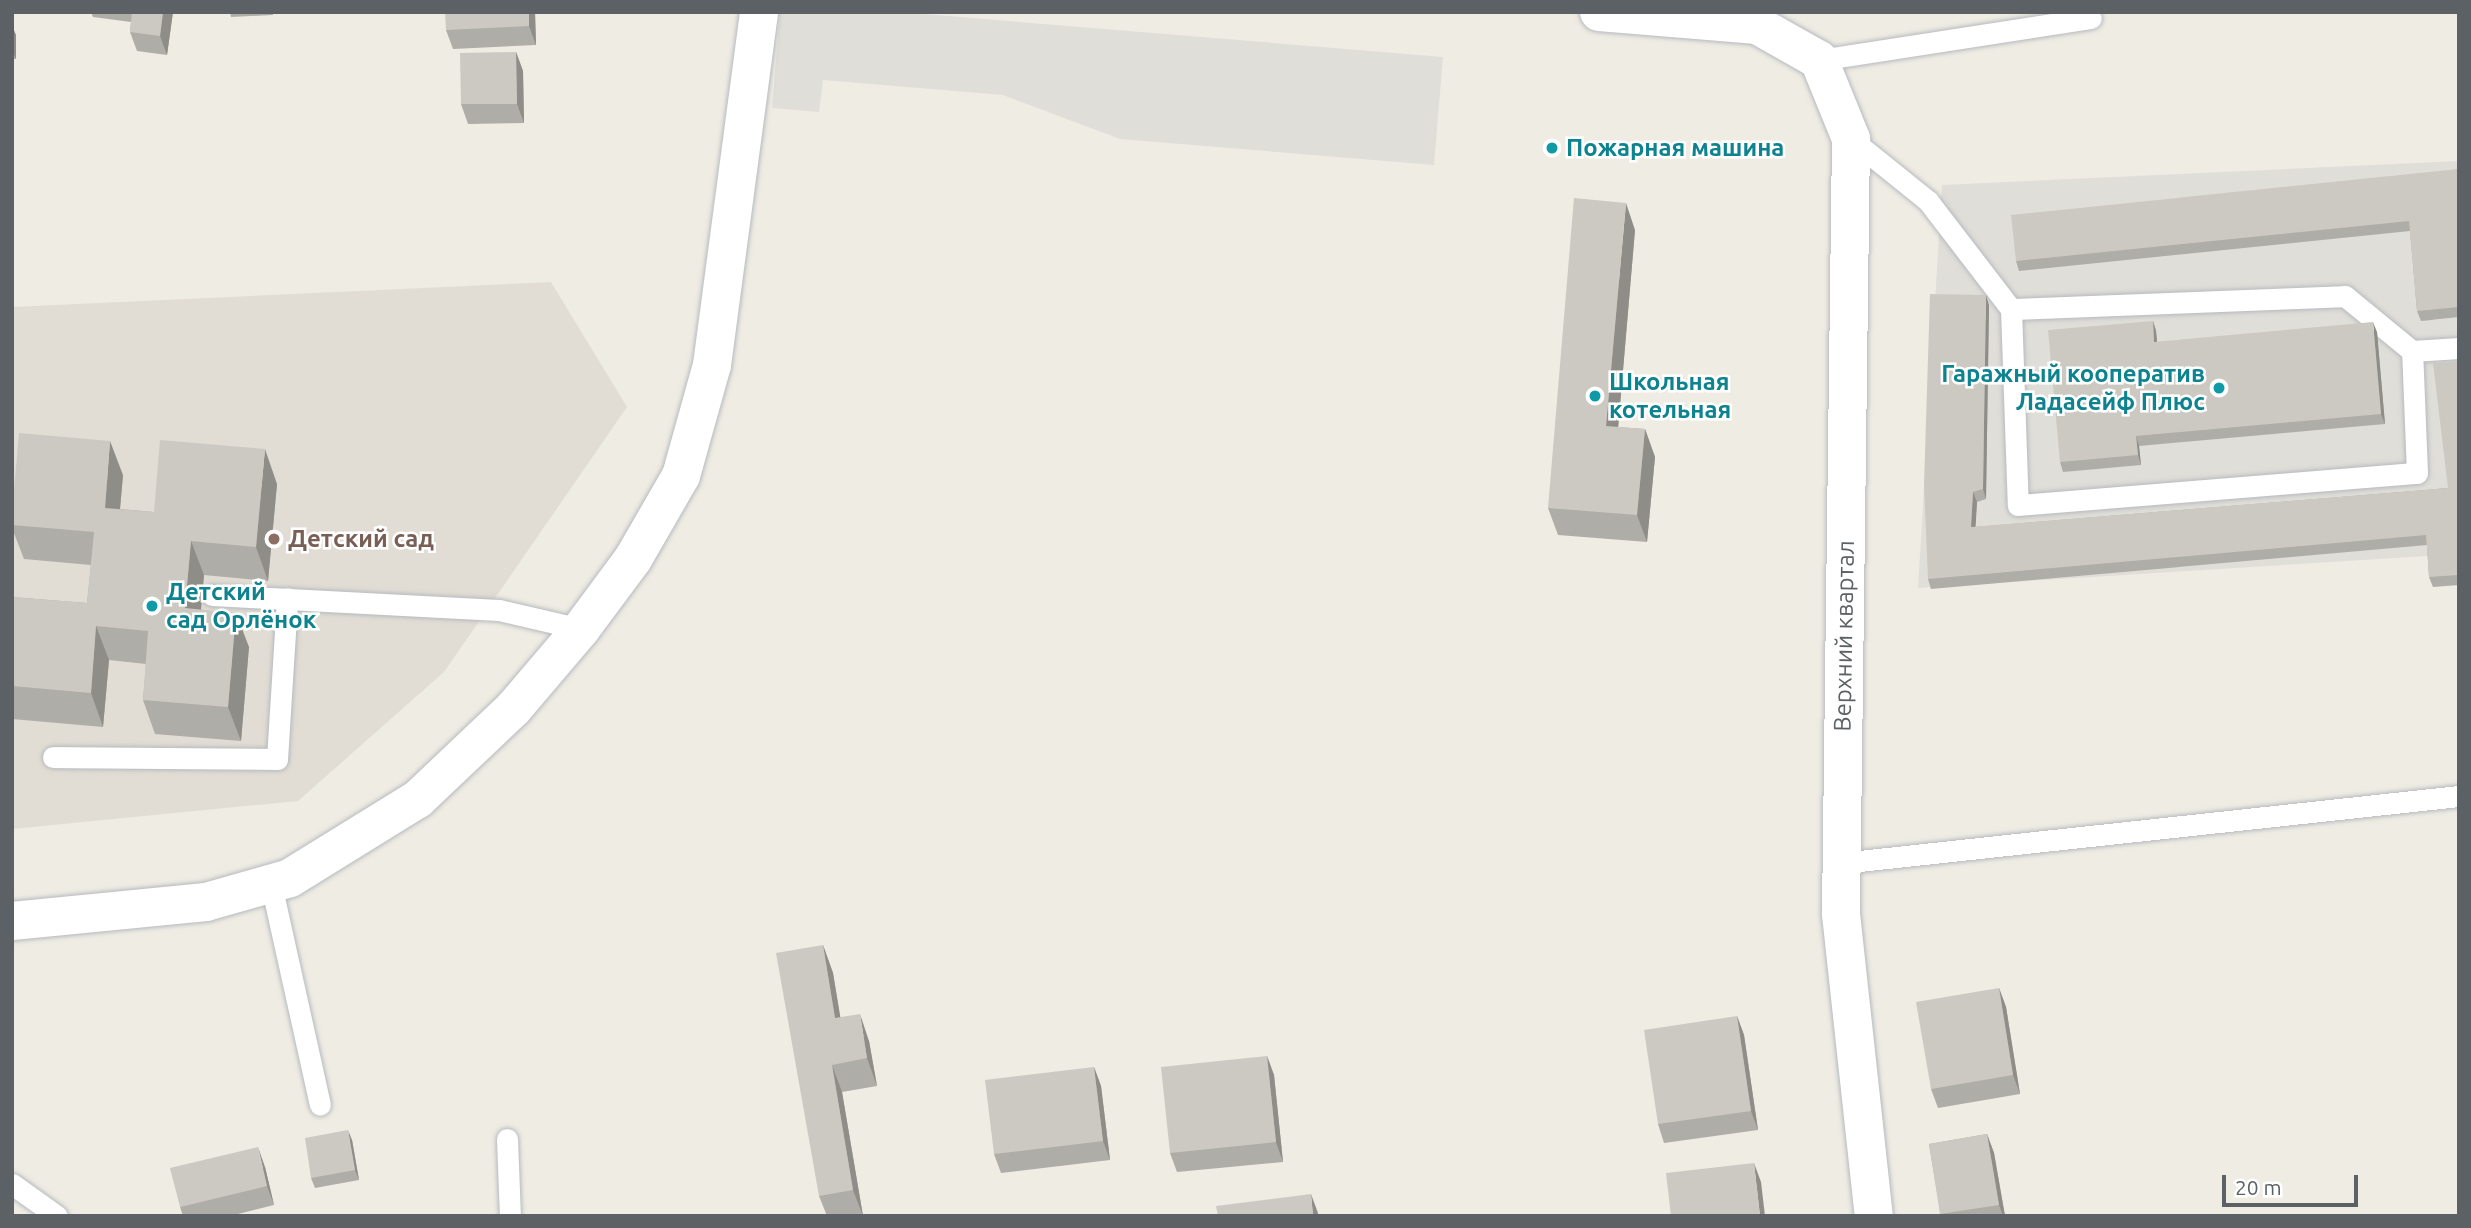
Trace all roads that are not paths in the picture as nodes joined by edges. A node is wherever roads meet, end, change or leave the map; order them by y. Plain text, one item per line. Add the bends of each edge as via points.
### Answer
1 (759, 12) edge
2 (1599, 12) edge
3 (2091, 18) dead end
4 (1819, 60) junction
5 (1851, 139) junction
6 (2011, 309) junction
7 (2459, 348) edge
8 (2412, 351) junction
9 (212, 595) dead end
10 (286, 598) junction
11 (581, 629) junction
12 (53, 757) dead end
13 (2459, 796) edge
14 (1841, 863) junction
15 (271, 884) junction
16 (12, 921) edge
17 (320, 1105) dead end
18 (507, 1139) dead end
19 (12, 1184) edge
20 (57, 1216) edge
21 (510, 1216) edge
22 (1874, 1216) edge

1 - 11 main road via 712,365 681,475 633,559
2 - 4 main road via 1758,25
3 - 4 lane
4 - 5 main road, Верхний квартал
5 - 6 lane via 1928,201
5 - 14 main road, Верхний квартал
6 - 8 lane via 2345,296
6 - 8 lane via 2018,505 2417,474
7 - 8 lane
9 - 10 lane
10 - 11 lane via 499,610
10 - 12 lane via 277,759
11 - 15 main road via 513,709 418,799 290,878
13 - 14 lane
14 - 22 main road, Верхний квартал via 1841,914
15 - 16 main road via 206,902
15 - 17 lane
18 - 21 lane
19 - 20 lane

